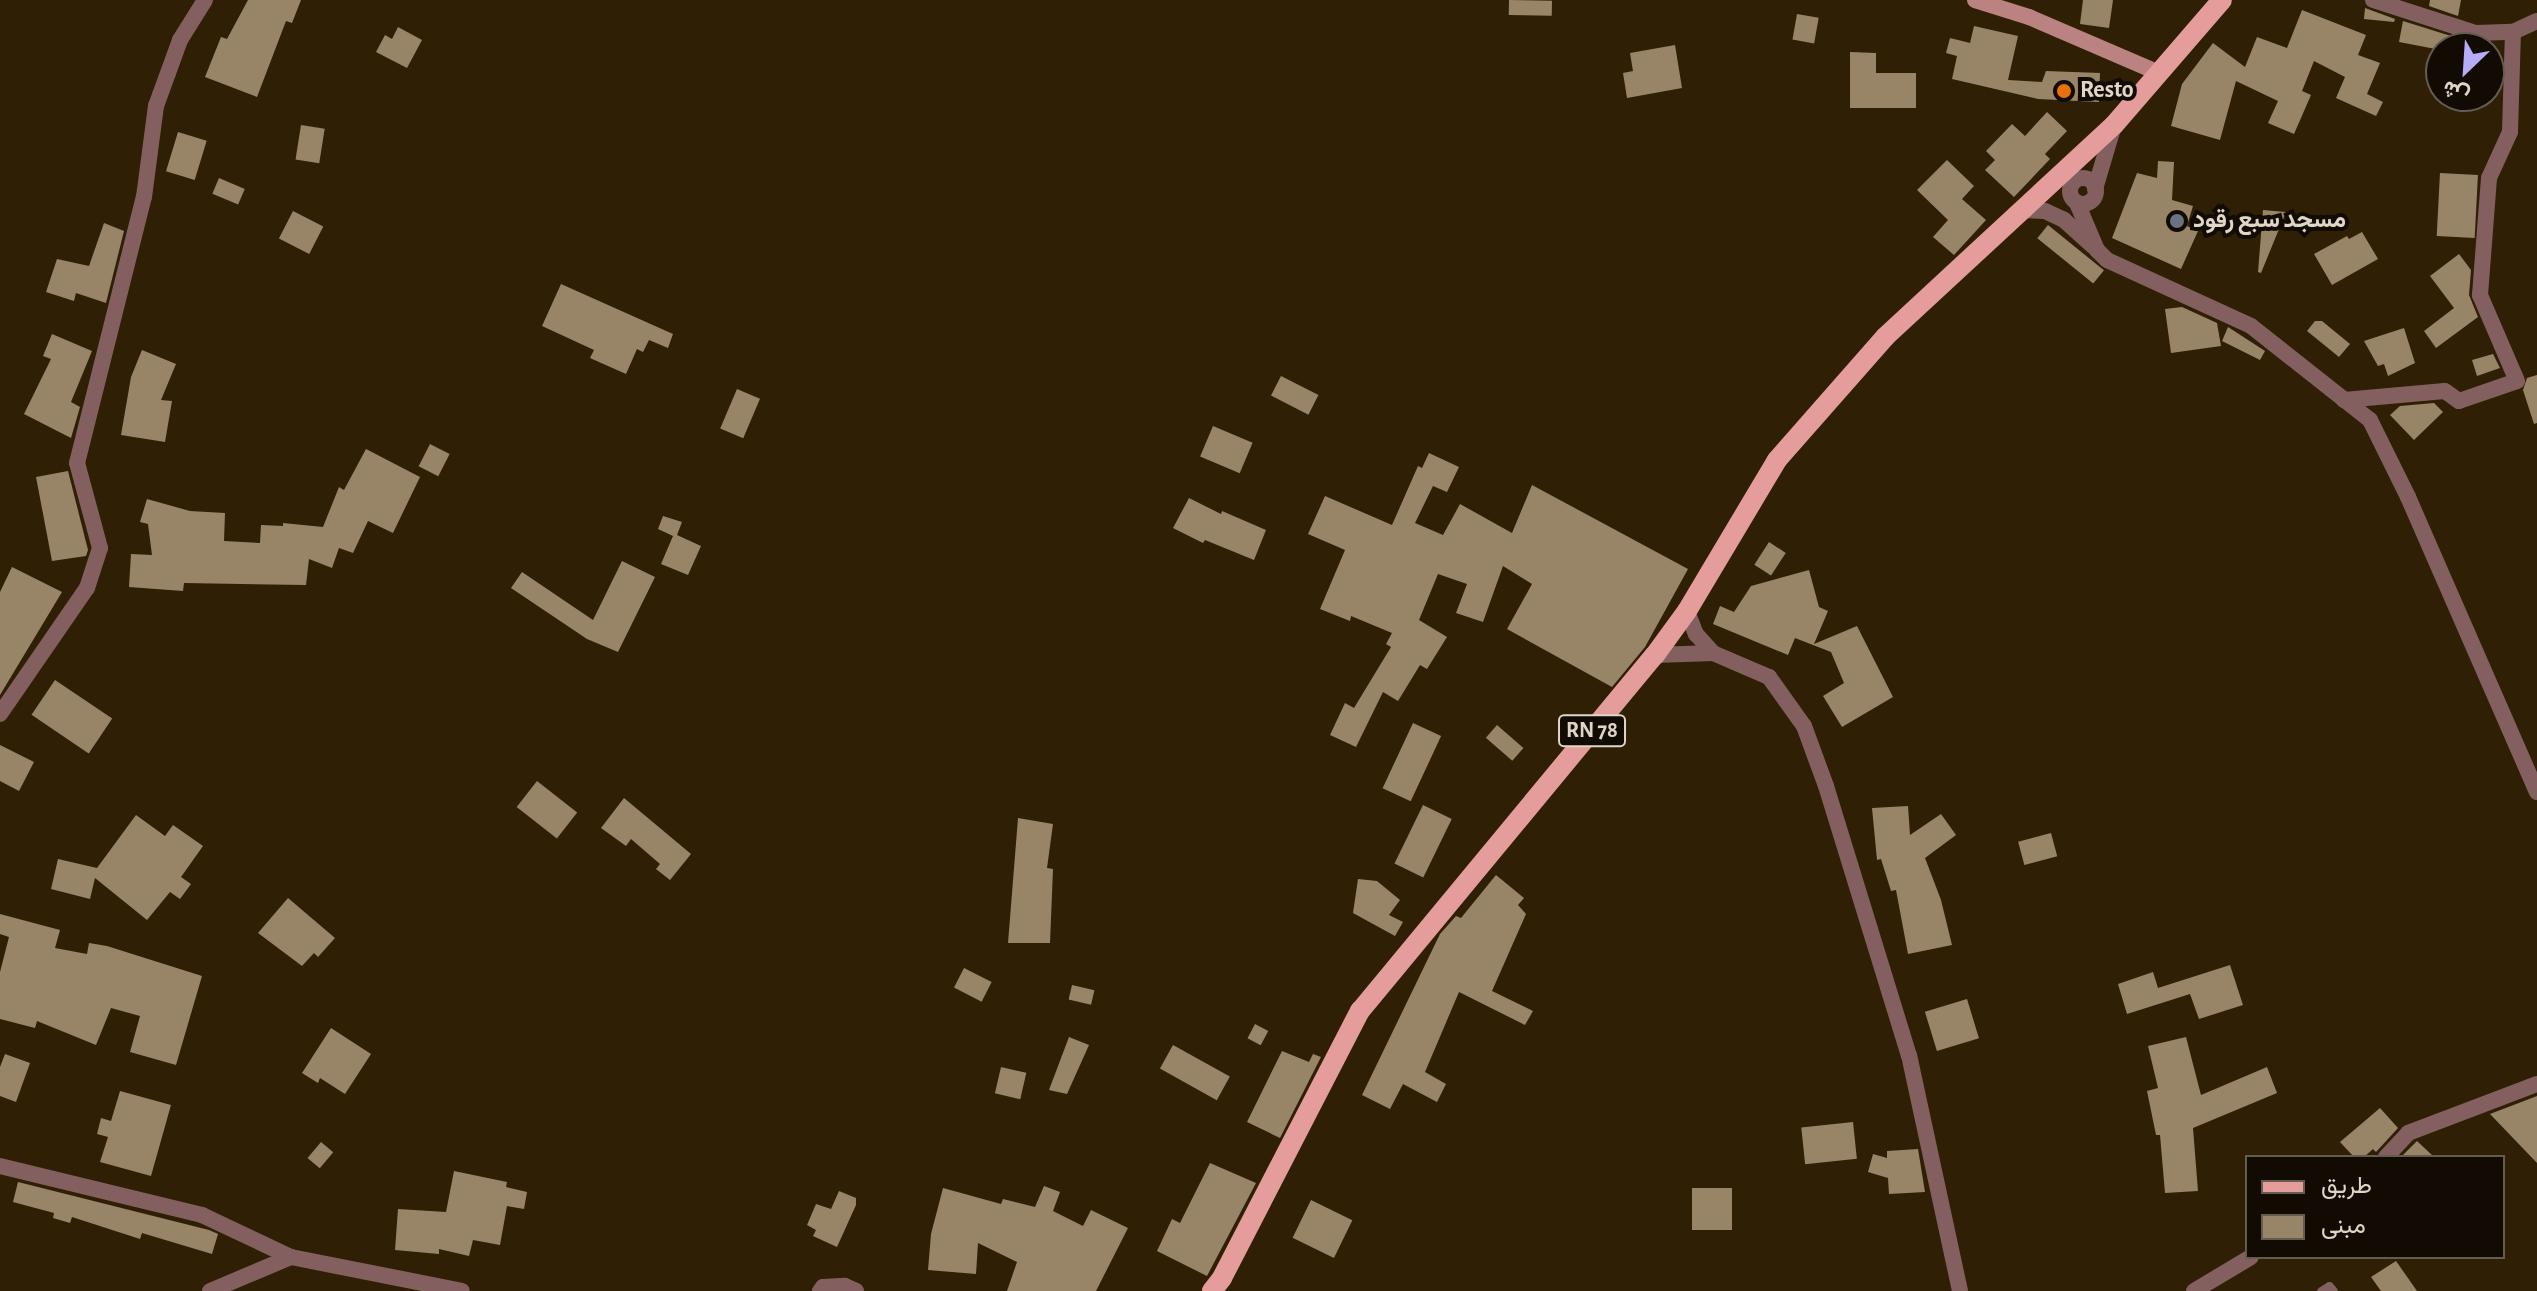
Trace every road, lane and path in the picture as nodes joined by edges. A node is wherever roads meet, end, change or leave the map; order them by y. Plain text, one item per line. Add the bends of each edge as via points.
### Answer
1 (205, 0) edge
2 (1975, 0) edge
3 (2222, 0) edge
4 (2373, 0) edge
5 (2001, 3) edge
6 (2537, 21) edge
7 (2513, 32) junction
8 (2159, 73) junction
9 (2114, 125) junction
10 (2084, 198) junction
11 (2024, 210) junction
12 (2095, 243) junction
13 (2344, 400) junction
14 (1687, 611) junction
15 (1713, 653) junction
16 (1655, 655) junction
17 (0, 714) edge
18 (2537, 792) edge
19 (2537, 1084) edge
20 (2388, 1155) edge
21 (0, 1166) edge
22 (291, 1257) junction
23 (2248, 1259) edge
24 (210, 1291) edge
25 (462, 1291) edge
26 (820, 1291) edge
27 (856, 1291) edge
28 (1212, 1291) edge
29 (1960, 1291) edge
30 (2194, 1291) edge
31 (2321, 1291) edge
32 (2333, 1291) edge

1 - 17 street via 180,40 156,106 144,197 77,463 100,548 87,588
2 - 5 main road
3 - 8 main road, RN 78
4 - 7 street via 2476,33
5 - 8 main road
6 - 7 street
7 - 13 street via 2510,132 2489,178 2480,295 2517,381 2459,401 2445,391
8 - 9 main road, RN 78
9 - 10 street
9 - 10 street via 2076,180 2088,179
9 - 11 main road, RN 78
10 - 11 street
10 - 12 street
11 - 12 street via 2045,211
11 - 14 main road, RN 78 via 1885,337 1777,460
12 - 13 street via 2119,267 2251,326
13 - 18 street via 2370,420 2408,497
14 - 15 street via 1696,634
14 - 16 main road, RN 78
15 - 16 street
15 - 29 street via 1769,677 1804,726 1909,1055
16 - 28 main road, RN 78 via 1360,1011
19 - 20 street via 2408,1133
21 - 22 street via 202,1215
22 - 24 street
22 - 25 street
23 - 30 street
26 - 27 street via 845,1286
31 - 32 lane via 2329,1286

